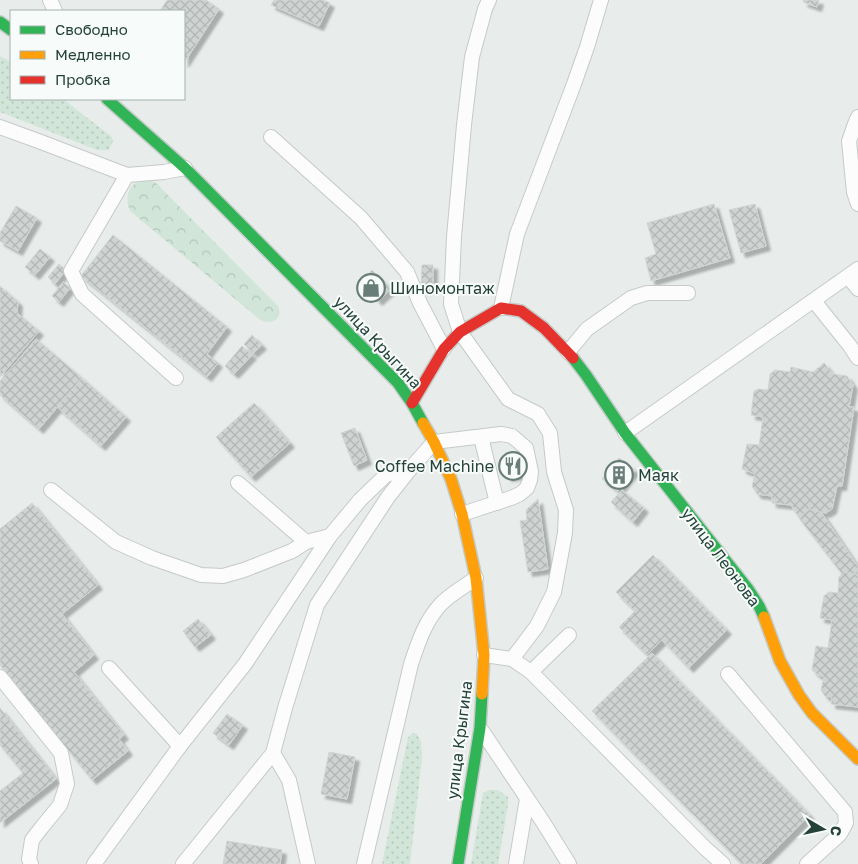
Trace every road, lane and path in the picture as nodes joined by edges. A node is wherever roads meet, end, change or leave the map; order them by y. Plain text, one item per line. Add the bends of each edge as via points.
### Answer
1 (489, 0) edge
2 (601, 0) edge
3 (108, 100) edge
4 (858, 117) edge
5 (0, 127) edge
6 (272, 136) dead end
7 (185, 168) junction
8 (127, 176) junction
9 (858, 204) edge
10 (853, 272) edge
11 (858, 289) edge
12 (688, 293) dead end
13 (814, 301) junction
14 (501, 308) junction
15 (460, 332) junction
16 (444, 349) junction
17 (568, 352) junction
18 (858, 358) edge
19 (176, 378) dead end
20 (412, 403) junction
21 (625, 433) junction
22 (481, 437) junction
23 (434, 442) junction
24 (411, 468) junction
25 (238, 483) dead end
26 (51, 490) dead end
27 (497, 503) junction
28 (462, 514) junction
29 (330, 536) junction
30 (306, 542) junction
31 (476, 578) junction
32 (569, 635) dead end
33 (484, 655) junction
34 (512, 659) junction
35 (109, 668) dead end
36 (531, 672) junction
37 (728, 674) dead end
38 (0, 677) edge
39 (480, 728) junction
40 (180, 746) junction
41 (274, 753) junction
42 (858, 759) edge
43 (527, 799) junction
44 (705, 848) junction
45 (31, 864) edge
46 (94, 864) edge
47 (183, 864) edge
48 (308, 864) edge
49 (364, 864) edge
50 (458, 864) edge
51 (516, 864) edge
52 (569, 864) edge
53 (707, 864) edge
54 (723, 864) edge
55 (807, 864) edge

1 - 15 lane via 472,57 454,237 451,304
2 - 14 lane via 574,84 517,234
3 - 7 main road, улица Крыгина
4 - 9 lane via 849,141
5 - 8 lane
6 - 16 lane via 361,218 407,272
7 - 8 lane
7 - 20 main road, улица Крыгина via 398,383
8 - 19 lane via 71,271 82,294
10 - 11 lane
10 - 13 lane
12 - 17 lane via 648,293 630,298 587,329
13 - 18 lane
13 - 21 lane
14 - 15 main road
14 - 17 main road, улица Леонова via 521,311
15 - 16 main road
15 - 34 lane via 508,399 538,414 550,434 554,472 566,510 554,592 537,626
16 - 20 main road
17 - 21 main road, улица Леонова
20 - 23 main road, улица Крыгина
21 - 42 main road, улица Леонова via 748,589 767,622 780,661 799,695 812,713
22 - 23 lane
22 - 27 lane
22 - 27 lane via 512,436 526,448 531,472 526,488 520,494
23 - 24 lane
23 - 28 main road, улица Крыгина via 451,478
24 - 29 lane via 386,475
24 - 41 lane via 388,497 317,605
25 - 30 lane
26 - 30 lane via 116,542 201,574 223,576 244,570
27 - 28 lane
28 - 31 main road, улица Крыгина
29 - 30 lane
29 - 40 lane via 245,664
31 - 33 main road, улица Крыгина
31 - 49 lane via 441,604 419,640
32 - 36 lane
33 - 34 lane
33 - 39 main road, улица Крыгина
34 - 36 lane
35 - 40 lane
36 - 44 lane
37 - 55 lane via 845,812 846,823 840,834
38 - 45 lane via 60,753 68,784 60,805 32,840 28,859
39 - 43 lane
39 - 50 main road, улица Крыгина
40 - 46 lane
41 - 47 lane
41 - 48 lane via 289,780
43 - 51 lane
43 - 52 lane
44 - 53 lane
44 - 54 lane

